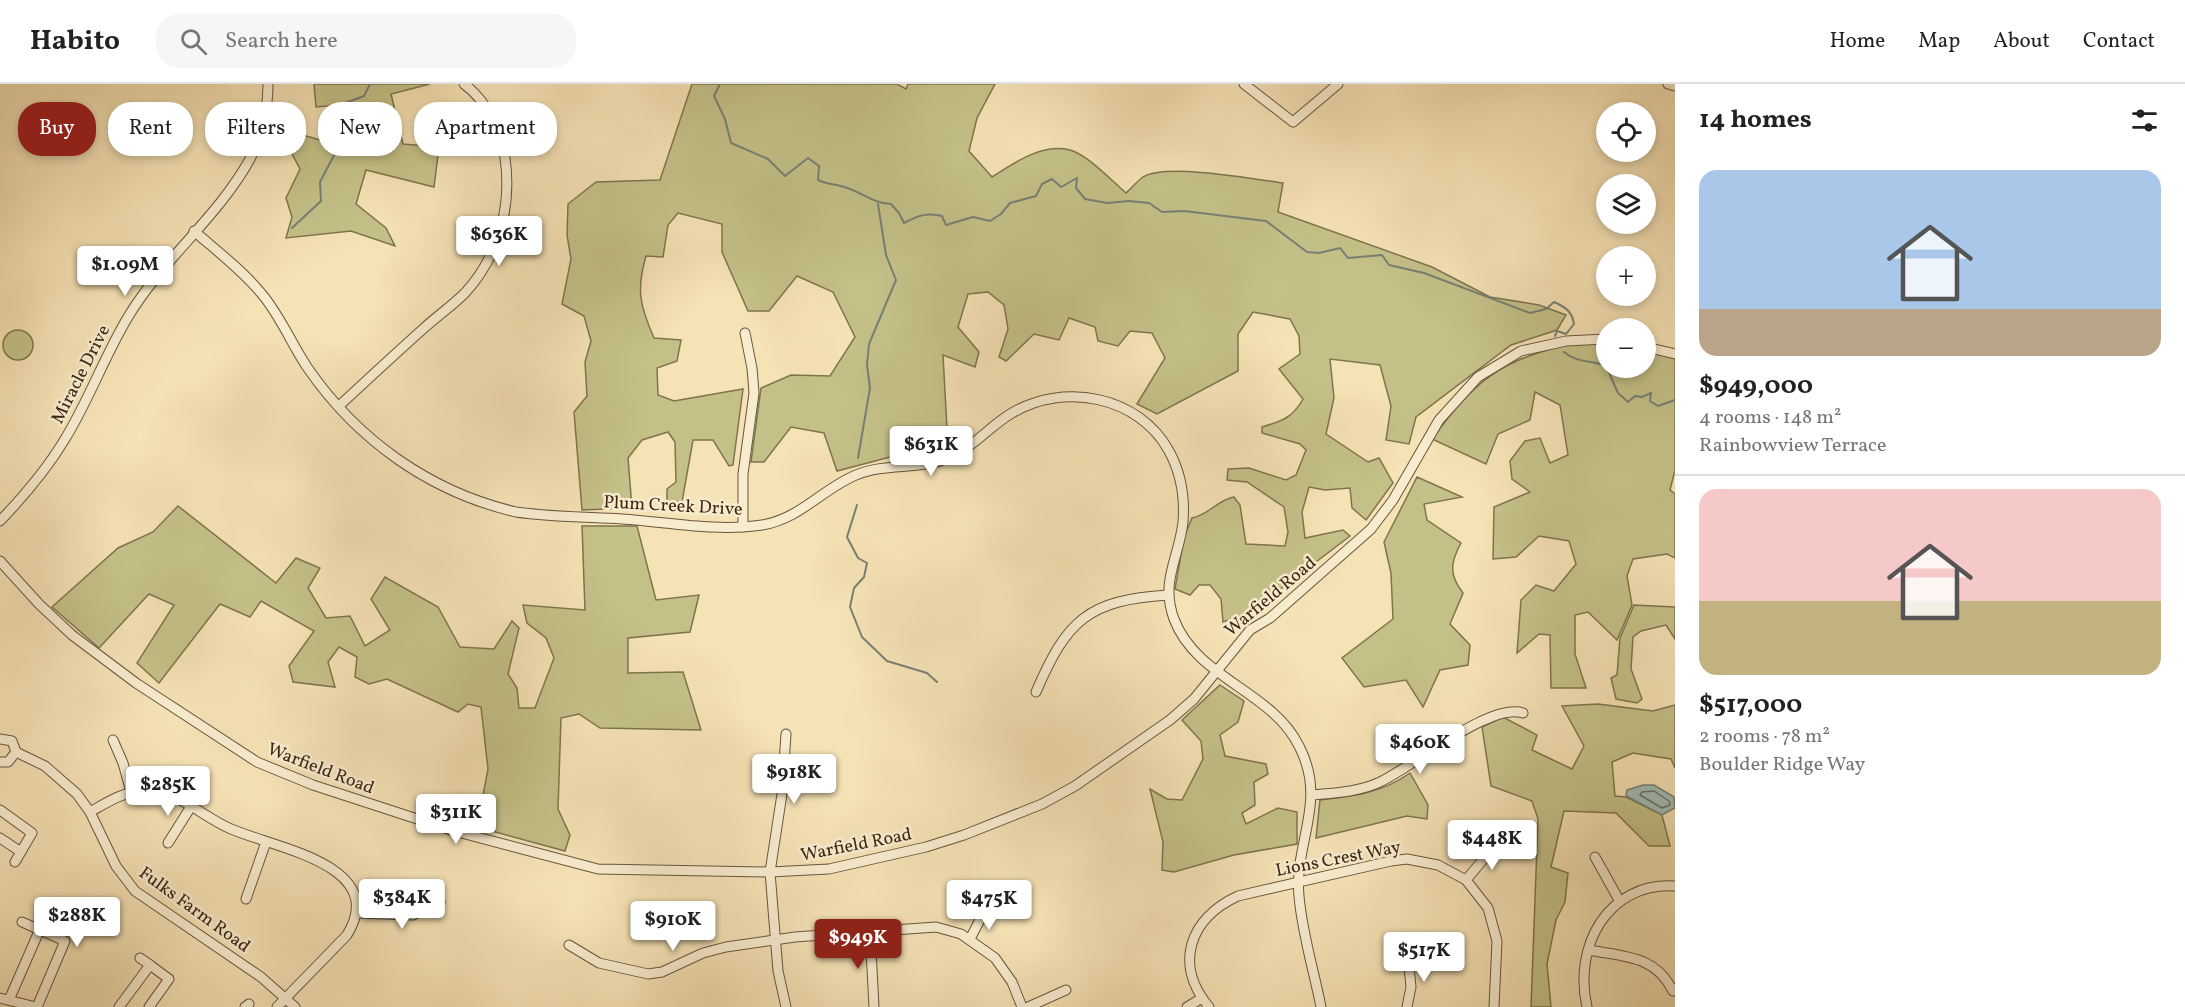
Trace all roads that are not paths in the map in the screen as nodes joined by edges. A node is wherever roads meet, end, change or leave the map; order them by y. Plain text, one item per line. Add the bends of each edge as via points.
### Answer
1 (268, 84) edge
2 (464, 84) edge
3 (1244, 84) edge
4 (1338, 84) edge
5 (1668, 84) edge
6 (1675, 86) edge
7 (194, 231) junction
8 (745, 333) dead end
9 (1596, 340) edge
10 (1656, 349) edge
11 (1675, 354) edge
12 (339, 406) junction
13 (0, 521) edge
14 (743, 527) junction
15 (0, 561) edge
16 (1168, 595) junction
17 (1217, 669) junction
18 (1036, 692) dead end
19 (1523, 713) dead end
20 (786, 734) dead end
21 (0, 736) edge
22 (113, 740) dead end
23 (16, 752) junction
24 (0, 762) edge
25 (131, 792) junction
26 (1312, 795) junction
27 (192, 805) junction
28 (0, 810) edge
29 (90, 812) junction
30 (0, 838) edge
31 (266, 842) junction
32 (168, 843) dead end
33 (1497, 843) dead end
34 (21, 852) junction
35 (1595, 857) dead end
36 (15, 862) dead end
37 (770, 872) junction
38 (1466, 880) junction
39 (1299, 882) junction
40 (1675, 885) edge
41 (246, 899) dead end
42 (1619, 900) junction
43 (440, 902) dead end
44 (985, 910) dead end
45 (356, 913) junction
46 (22, 922) dead end
47 (40, 929) junction
48 (870, 932) junction
49 (970, 939) junction
50 (775, 940) junction
51 (569, 945) dead end
52 (1588, 950) junction
53 (1408, 957) dead end
54 (140, 958) dead end
55 (150, 965) junction
56 (1066, 990) dead end
57 (1673, 991) dead end
58 (286, 998) junction
59 (1202, 998) junction
60 (4, 999) edge
61 (36, 1007) edge
62 (119, 1007) edge
63 (149, 1007) edge
64 (277, 1007) edge
65 (295, 1007) edge
66 (786, 1007) edge
67 (874, 1007) edge
68 (1022, 1007) edge
69 (1028, 1007) edge
70 (1187, 1007) edge
71 (1209, 1007) edge
72 (1321, 1007) edge
73 (1407, 1007) edge
74 (1494, 1007) edge
75 (1587, 1007) edge

1 - 7 street, Miracle Drive via 265,118 251,156 233,186
2 - 12 street via 483,101 504,153 507,197 497,241 484,268 465,293
3 - 4 street via 1293,122
5 - 6 street
7 - 12 street, Plum Creek Drive via 262,293 307,367
7 - 13 street, Miracle Drive via 128,317 50,463
8 - 14 street via 754,393 743,474
9 - 17 street, Warfield Road via 1566,341 1521,351 1478,377 1439,420 1379,519 1320,575 1250,630
10 - 11 street
12 - 14 street, Plum Creek Drive via 405,466 487,506 546,516
14 - 16 street, Plum Creek Drive via 789,516 858,474 951,458 976,443 1009,414 1032,403 1076,395 1101,399 1128,411 1156,433 1180,476 1183,525 1170,570
15 - 37 street, Warfield Road via 72,635 136,682 257,762 313,785 454,831 598,869
16 - 17 street, Plum Creek Drive via 1184,639 1197,655
16 - 18 street via 1120,600 1084,617 1058,646
17 - 26 street, Plum Creek Drive via 1269,708 1289,729 1306,760
17 - 37 street, Warfield Road via 1194,699 1170,720 1075,786 1042,804 926,847 829,869
19 - 26 street via 1506,711 1486,718 1377,784
20 - 37 street
21 - 23 street, Fulks Farm Road via 12,741
22 - 25 street
23 - 24 street via 8,762
23 - 29 street, Fulks Farm Road via 62,778
25 - 27 street via 163,793
25 - 29 street
26 - 39 street, Plum Creek Drive
27 - 31 street via 231,829
27 - 32 street
28 - 34 street via 32,833
29 - 58 street, Fulks Farm Road via 116,866 135,891
30 - 34 street
31 - 41 street
31 - 45 street via 329,866 345,877 352,886
33 - 38 street
34 - 36 street
35 - 42 street
37 - 50 street
38 - 39 street, Lions Crest Way via 1438,865 1407,860
38 - 74 street, Lions Crest Way via 1484,902 1494,924
39 - 59 street, Lions Crest Way via 1238,896 1204,918 1190,951 1192,976
39 - 72 street, Plum Creek Drive
40 - 42 street via 1655,885
42 - 52 street via 1597,926
43 - 45 street via 413,915
44 - 49 street
45 - 58 street via 347,935
46 - 47 street
47 - 60 street
47 - 61 street via 65,941
48 - 49 street via 936,927
48 - 50 street
48 - 67 street
49 - 68 street via 1007,973
50 - 51 street via 703,953 663,972 648,974 599,963
50 - 66 street
52 - 57 street via 1651,964 1666,976
52 - 75 street via 1584,977
53 - 73 street via 1411,987
54 - 55 street
55 - 62 street
55 - 63 street via 169,979
56 - 69 street
58 - 64 street
58 - 65 street, Fulks Farm Road
59 - 70 street
59 - 71 street, Lions Crest Way
60 - 61 street

